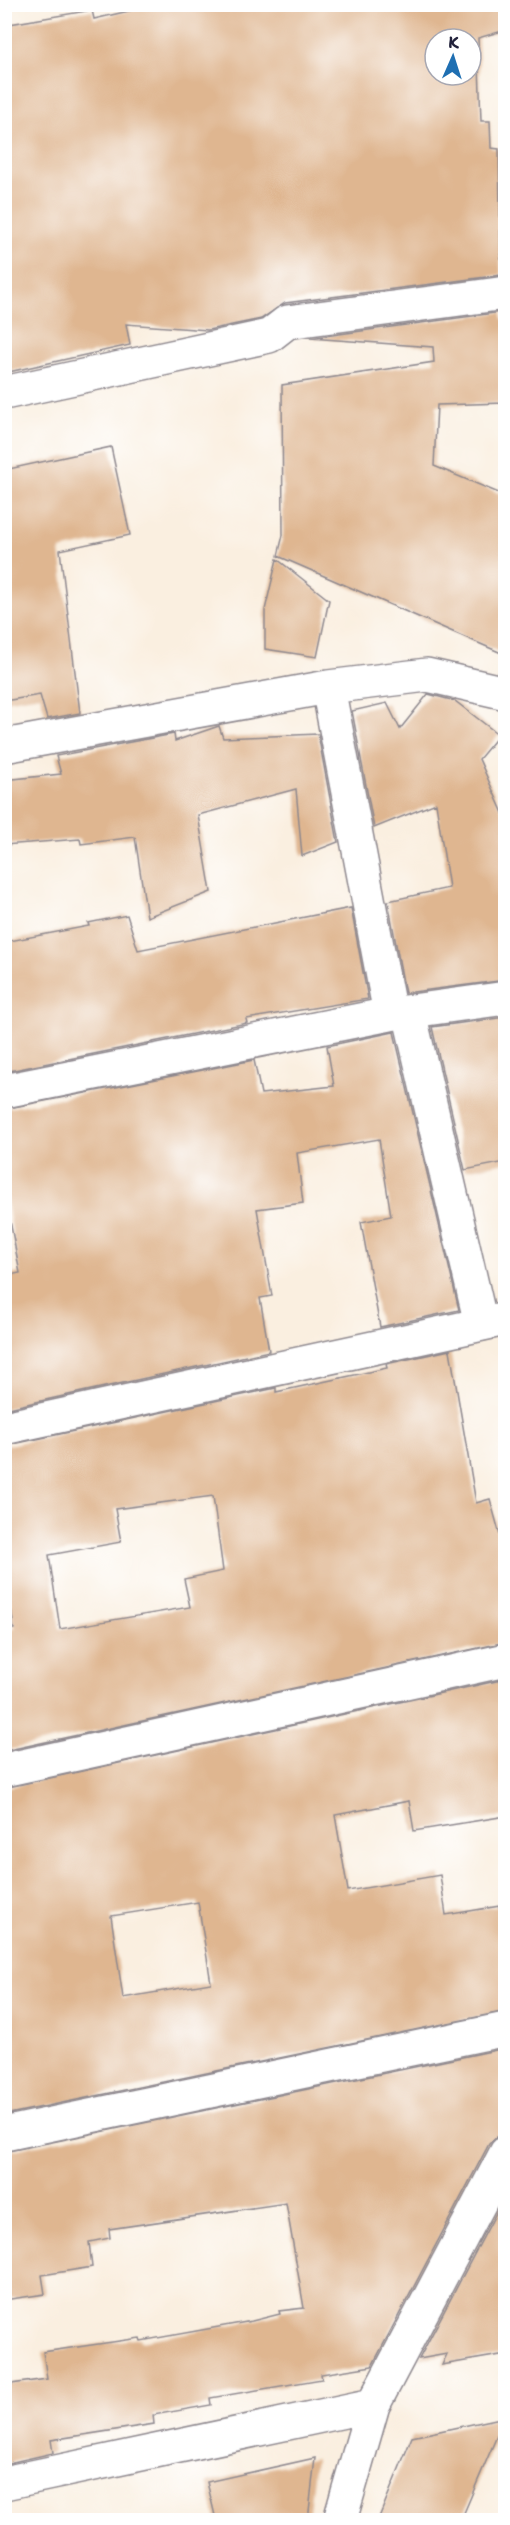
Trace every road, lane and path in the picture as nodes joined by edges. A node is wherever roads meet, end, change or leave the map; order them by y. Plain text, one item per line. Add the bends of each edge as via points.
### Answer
1 (506, 292) edge
2 (4, 393) edge
3 (328, 687) junction
4 (506, 693) edge
5 (4, 746) edge
6 (506, 998) edge
7 (400, 1013) junction
8 (4, 1091) edge
9 (493, 1321) edge
10 (4, 1428) edge
11 (506, 1660) edge
12 (4, 1770) edge
13 (506, 2029) edge
14 (4, 2134) edge
15 (506, 2153) edge
16 (373, 2405) junction
17 (4, 2483) edge
18 (340, 2520) edge

1 - 2 street via 287,322 269,336
3 - 4 street via 427,675
3 - 5 street
3 - 7 street
6 - 7 street
7 - 8 street
7 - 9 street
9 - 10 street
11 - 12 street
13 - 14 street
15 - 16 street
16 - 17 street
16 - 18 street

